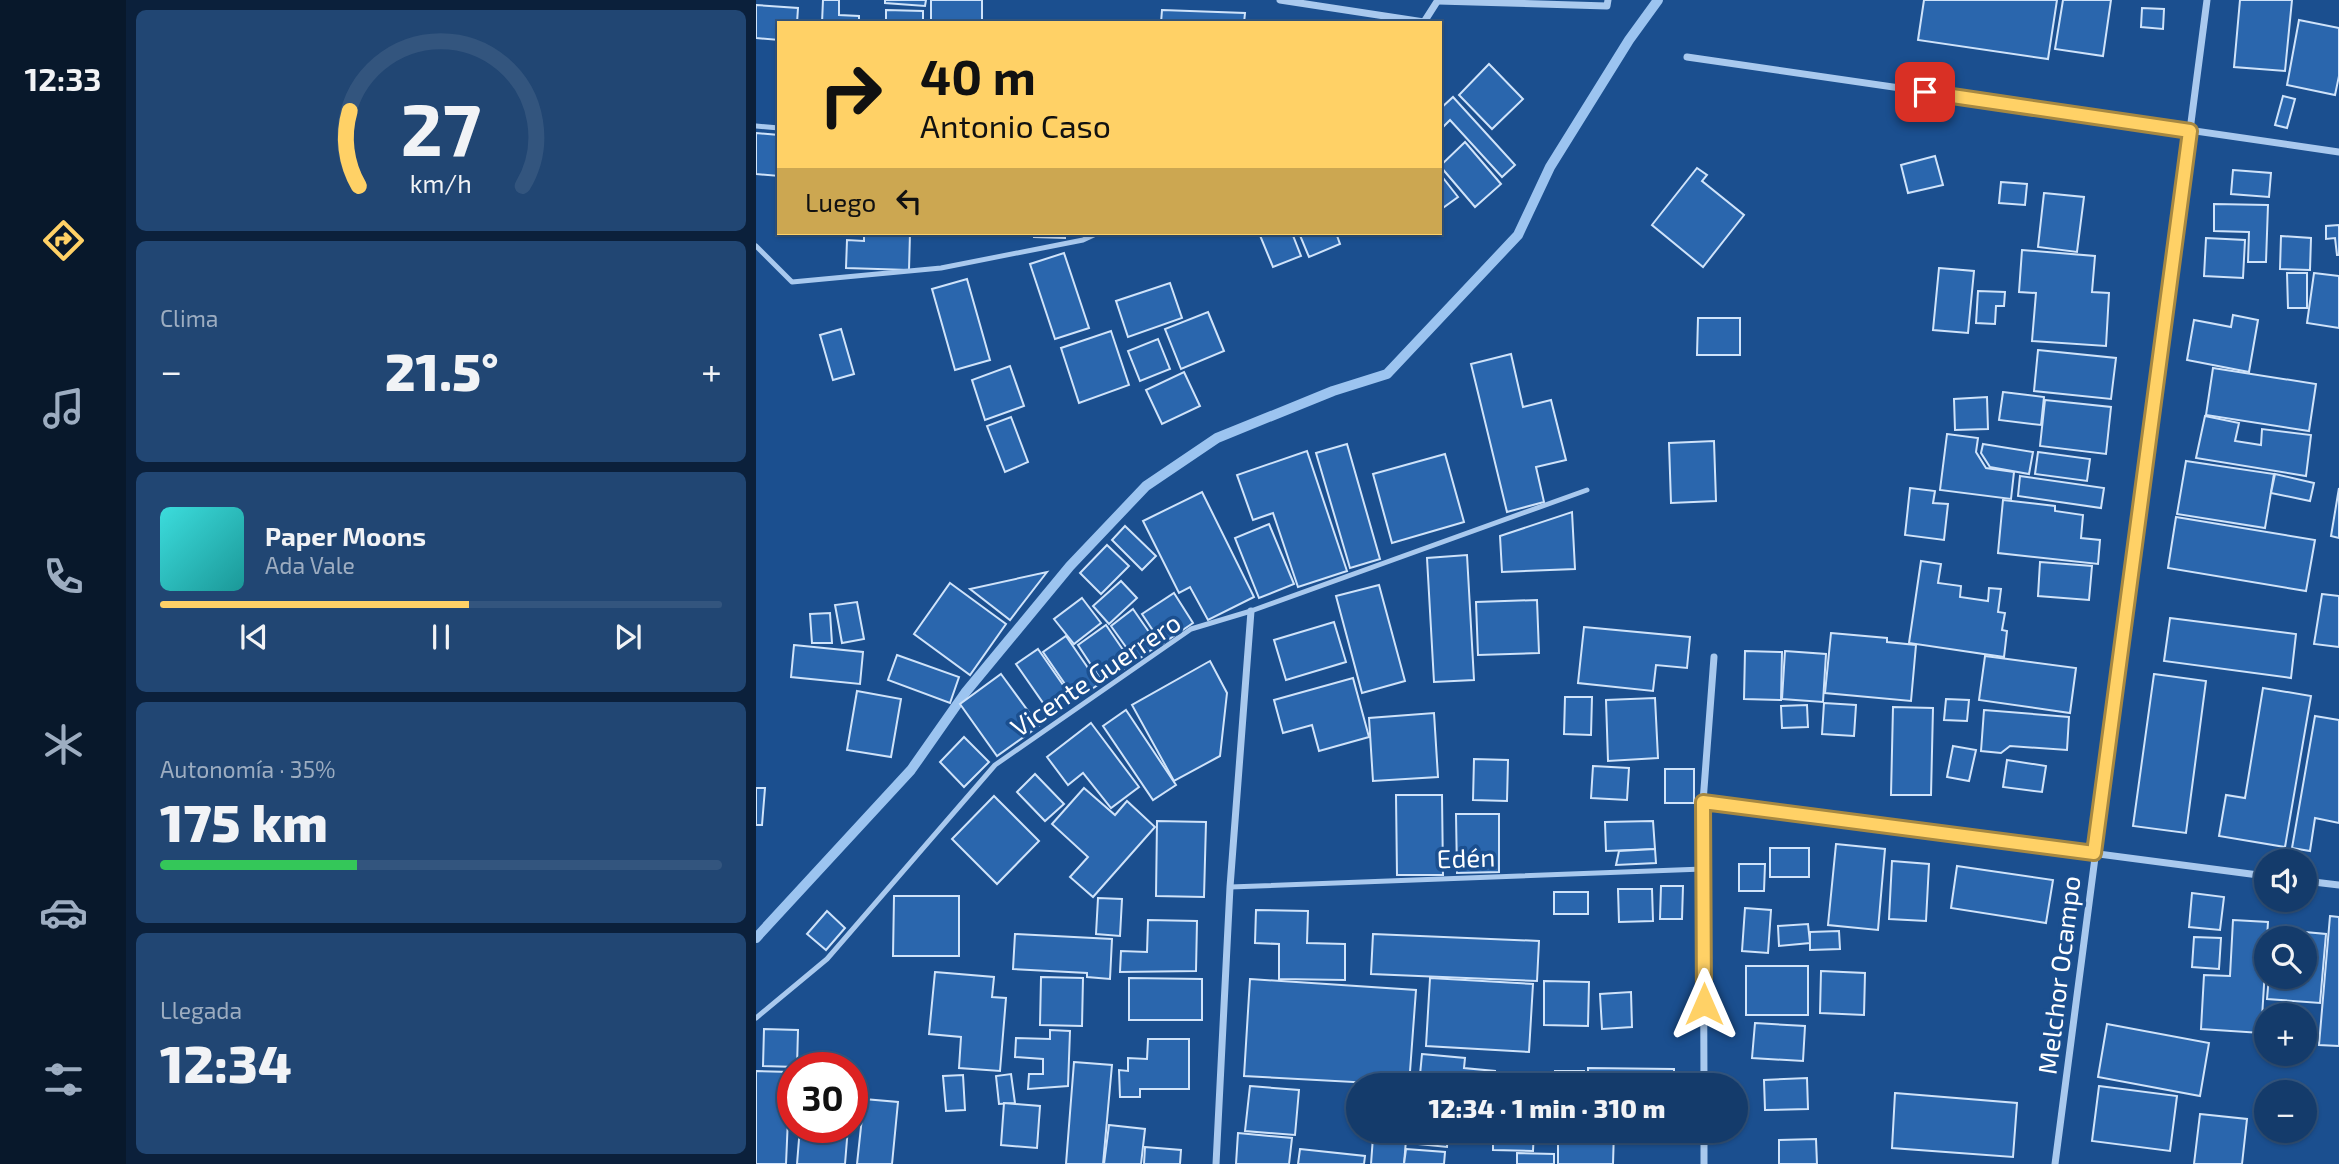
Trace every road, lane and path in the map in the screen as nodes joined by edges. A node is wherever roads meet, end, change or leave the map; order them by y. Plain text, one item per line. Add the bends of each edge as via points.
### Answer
1 (1280, 0) edge
2 (1438, 0) edge
3 (2207, 0) edge
4 (1607, 3) edge
5 (1417, 21) edge
6 (1425, 21) edge
7 (1687, 57) dead end
8 (756, 126) edge
9 (777, 128) edge
10 (2190, 131) junction
11 (2339, 152) edge
12 (1094, 235) edge
13 (756, 246) edge
14 (1587, 490) dead end
15 (1251, 611) junction
16 (1714, 657) dead end
17 (1703, 802) junction
18 (2094, 853) junction
19 (1703, 869) junction
20 (2254, 874) edge
21 (2317, 882) edge
22 (2339, 885) edge
23 (1230, 887) junction
24 (756, 1018) edge
25 (1704, 1073) edge
26 (1704, 1143) edge
27 (1216, 1164) edge
28 (1704, 1164) edge
29 (2055, 1164) edge

1 - 5 street
2 - 4 street
2 - 6 street
3 - 10 street, Melchor Ocampo
7 - 10 street
8 - 9 lane
10 - 11 street
10 - 18 street, Melchor Ocampo
12 - 13 lane via 941,268 792,282
14 - 15 lane, Vicente Guerrero
15 - 23 street
15 - 24 lane, Vicente Guerrero via 1191,629 995,765 827,960
16 - 17 street
17 - 18 street
17 - 19 street
18 - 20 street
18 - 29 street, Melchor Ocampo
19 - 23 lane, Edén
19 - 25 street
21 - 22 street
23 - 27 street
26 - 28 street

